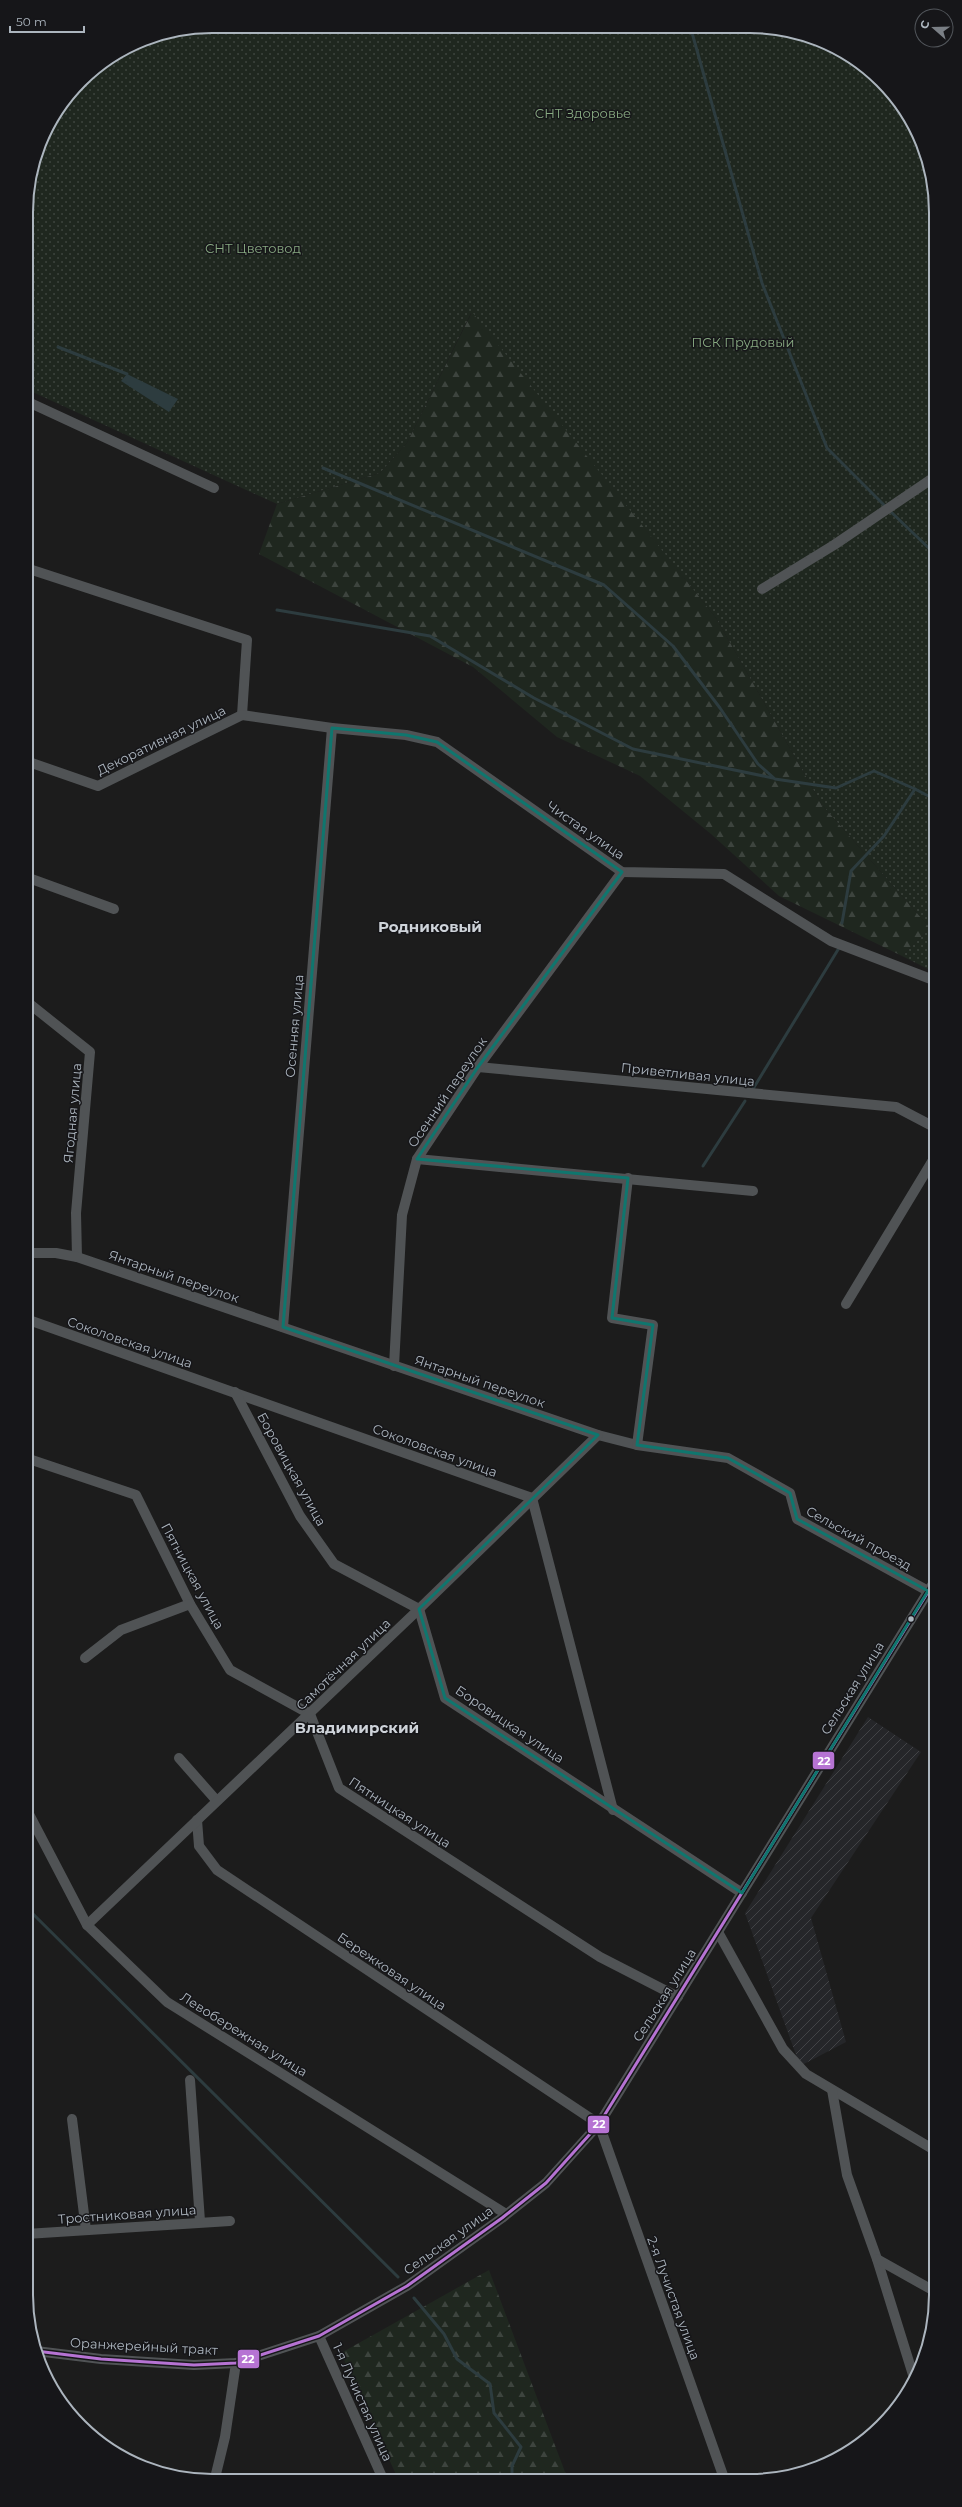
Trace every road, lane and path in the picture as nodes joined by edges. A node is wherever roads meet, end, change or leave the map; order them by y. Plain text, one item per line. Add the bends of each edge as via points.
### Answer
1 (33, 404) edge
2 (929, 481) edge
3 (214, 488) dead end
4 (33, 570) edge
5 (762, 589) dead end
6 (242, 715) junction
7 (332, 728) junction
8 (33, 763) edge
9 (622, 872) junction
10 (33, 880) edge
11 (114, 909) dead end
12 (929, 979) edge
13 (33, 1007) edge
14 (478, 1067) junction
15 (929, 1124) edge
16 (417, 1159) junction
17 (929, 1167) edge
18 (628, 1178) junction
19 (753, 1191) dead end
20 (33, 1253) edge
21 (77, 1257) junction
22 (846, 1304) dead end
23 (33, 1322) edge
24 (283, 1327) junction
25 (394, 1366) junction
26 (235, 1392) junction
27 (598, 1435) junction
28 (637, 1445) junction
29 (33, 1460) edge
30 (532, 1498) junction
31 (928, 1590) joint
32 (190, 1604) junction
33 (420, 1609) junction
34 (84, 1658) dead end
35 (310, 1714) junction
36 (179, 1758) dead end
37 (216, 1800) junction
38 (613, 1810) junction
39 (196, 1820) junction
40 (33, 1822) edge
41 (742, 1893) junction
42 (87, 1925) junction
43 (718, 1932) junction
44 (678, 1996) junction
45 (190, 2080) dead end
46 (832, 2090) junction
47 (72, 2119) dead end
48 (600, 2124) junction
49 (929, 2147) edge
50 (506, 2214) junction
51 (200, 2221) junction
52 (230, 2221) dead end
53 (86, 2230) junction
54 (33, 2234) edge
55 (877, 2259) junction
56 (929, 2288) edge
57 (319, 2336) junction
58 (43, 2352) edge
59 (236, 2364) junction
60 (912, 2371) edge
61 (216, 2474) edge
62 (379, 2474) edge
63 (723, 2474) edge

1 - 3 street
2 - 5 street via 834,545
4 - 6 street, Декоративная улица via 247,640
6 - 7 street, Чистая улица
6 - 8 street, Декоративная улица via 98,786
7 - 9 street, Чистая улица via 406,735 437,742
7 - 24 street, Осенняя улица
9 - 12 street, Чистая улица via 724,874 831,941
9 - 14 street, Осенний переулок
10 - 11 street
13 - 21 street, Ягодная улица via 90,1052 76,1213
14 - 15 street, Приветливая улица via 896,1107
14 - 16 street, Осенний переулок
16 - 18 street
16 - 25 street, Осенний переулок via 402,1215
17 - 22 street
18 - 19 street
18 - 28 street via 612,1318 653,1325
20 - 21 street, Янтарный переулок via 56,1253
21 - 24 street, Янтарный переулок
23 - 26 street, Соколовская улица
24 - 25 street, Янтарный переулок
25 - 27 street, Янтарный переулок
26 - 30 street, Соколовская улица
26 - 33 street, Боровицкая улица via 300,1516 334,1564
27 - 28 street, Янтарный переулок
27 - 30 street, Самотёчная улица
28 - 31 street, Сельский проезд via 728,1458 790,1493 797,1520
29 - 32 street, Пятницкая улица via 136,1495
30 - 33 street, Самотёчная улица
30 - 38 street
31 - 41 street, Сельская улица
32 - 34 street via 121,1630
32 - 35 street, Пятницкая улица via 230,1670
33 - 35 street, Самотёчная улица
33 - 38 street, Боровицкая улица via 445,1698
35 - 37 street, Самотёчная улица
35 - 44 street, Пятницкая улица via 339,1788 600,1957
36 - 37 street
37 - 39 street, Самотёчная улица
38 - 41 street, Боровицкая улица
39 - 42 street, Самотёчная улица
39 - 48 street, Бережковая улица via 199,1846 217,1870
40 - 42 street, Левобережная улица
41 - 43 street, Сельская улица
42 - 50 street, Левобережная улица via 167,2002
43 - 44 street, Сельская улица
43 - 46 street via 783,2049 806,2074
44 - 48 street, Сельская улица
45 - 51 street
46 - 49 street
46 - 55 street via 847,2175
47 - 53 street
48 - 50 street, Сельская улица via 546,2182
48 - 63 street, 2-я Лучистая улица
50 - 57 street, Сельская улица via 407,2286
51 - 52 street, Тростниковая улица
51 - 53 street, Тростниковая улица
53 - 54 street, Тростниковая улица
55 - 56 street
55 - 60 street
57 - 59 street, Оранжерейный тракт
57 - 62 street, 1-я Лучистая улица
58 - 59 street, Оранжерейный тракт via 101,2359 194,2365
59 - 61 street via 225,2437

